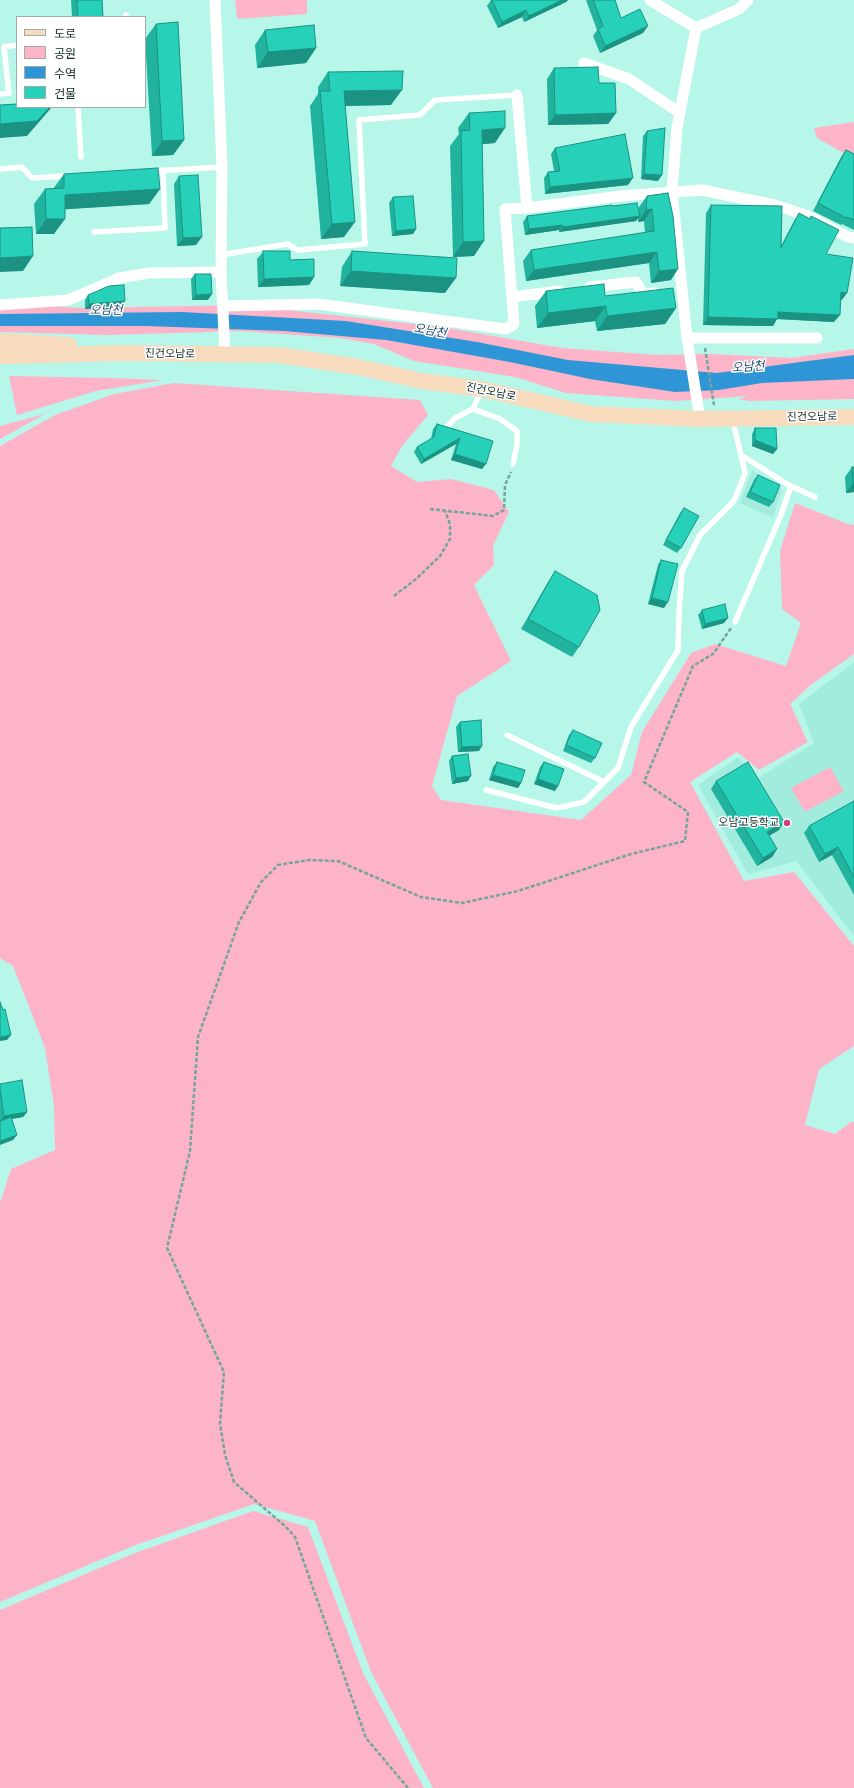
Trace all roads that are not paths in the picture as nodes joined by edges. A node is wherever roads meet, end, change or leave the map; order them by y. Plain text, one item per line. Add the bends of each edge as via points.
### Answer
1 (215, 0) edge
2 (650, 0) edge
3 (748, 0) edge
4 (696, 28) junction
5 (16, 46) edge
6 (584, 63) dead end
7 (0, 94) edge
8 (517, 95) joint
9 (78, 108) edge
10 (680, 113) junction
11 (81, 157) dead end
12 (222, 167) junction
13 (0, 169) edge
14 (163, 170) junction
15 (148, 172) edge
16 (71, 176) edge
17 (672, 191) junction
18 (527, 208) junction
19 (94, 232) dead end
20 (854, 238) edge
21 (221, 255) junction
22 (220, 272) junction
23 (582, 288) edge
24 (566, 290) edge
25 (674, 291) junction
26 (512, 297) junction
27 (0, 305) edge
28 (223, 309) junction
29 (687, 338) junction
30 (817, 338) dead end
31 (0, 341) edge
32 (225, 349) junction
33 (128, 353) junction
34 (0, 356) edge
35 (482, 389) junction
36 (473, 409) junction
37 (854, 417) edge
38 (700, 419) junction
39 (732, 419) junction
40 (446, 428) edge
41 (741, 455) junction
42 (513, 464) road end
43 (791, 486) junction
44 (815, 497) dead end
45 (735, 622) road end
46 (507, 735) dead end
47 (604, 782) junction
48 (486, 790) dead end

1 - 12 street
2 - 4 street
3 - 4 street via 738,9
4 - 10 street
5 - 7 lane via 4,48 9,93
6 - 10 street via 629,79
8 - 18 street
8 - 21 lane via 435,100 420,115 359,120 365,244 298,250 287,244
9 - 11 lane
10 - 17 street
12 - 14 lane
12 - 21 street
13 - 16 lane via 22,167 32,178
14 - 15 lane
14 - 19 lane via 166,228
17 - 18 street
17 - 20 street via 702,190 775,206 808,216 848,238
17 - 25 street
18 - 26 street via 505,209
21 - 22 street
22 - 27 street via 149,273 118,278 68,300
22 - 28 street
23 - 25 street via 636,282 643,294
24 - 26 street
25 - 29 street
26 - 28 street via 514,324 506,329 318,304
28 - 32 street
29 - 30 street
29 - 38 street
31 - 33 main road, 진건오남로 via 78,346
32 - 33 main road, 진건오남로
32 - 35 main road, 진건오남로 via 358,366 422,381
33 - 34 main road, 진건오남로
35 - 36 lane
35 - 38 main road, 진건오남로 via 591,414
36 - 40 lane via 455,418
36 - 42 lane via 500,420 516,431 517,445
37 - 39 main road, 진건오남로
38 - 39 main road, 진건오남로
39 - 41 lane
41 - 43 lane
41 - 47 lane via 745,473 734,501 700,535 682,571 678,650 631,727 618,768
43 - 44 lane
43 - 45 lane
46 - 47 lane
47 - 48 lane via 584,802 557,808

